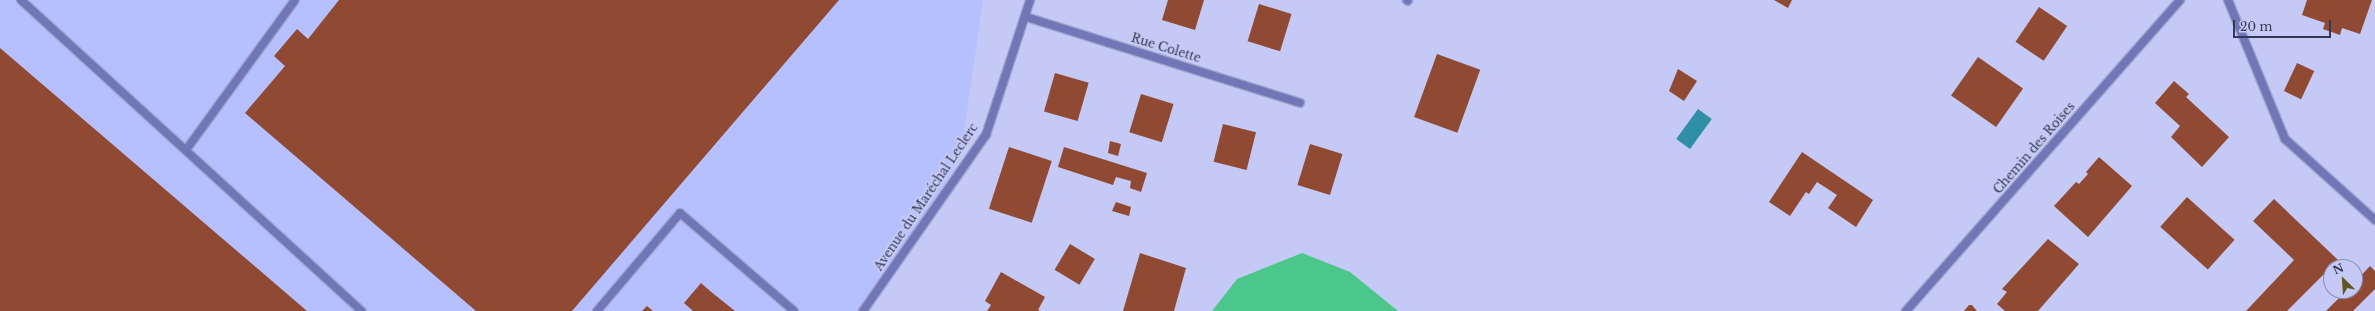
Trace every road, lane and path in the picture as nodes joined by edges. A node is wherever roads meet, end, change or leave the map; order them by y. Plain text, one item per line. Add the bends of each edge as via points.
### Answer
1 (21, 0) edge
2 (295, 0) edge
3 (1030, 0) edge
4 (2180, 0) edge
5 (2228, 0) edge
6 (1026, 17) junction
7 (1300, 103) dead end
8 (186, 150) junction
9 (2375, 220) edge
10 (361, 311) edge
11 (597, 311) edge
12 (794, 311) edge
13 (863, 311) edge
14 (1906, 311) edge

1 - 8 street
2 - 8 street
3 - 6 street, Avenue du Maréchal Leclerc
4 - 14 street, Chemin des Roises
5 - 9 street via 2285,139
6 - 7 street, Rue Colette
6 - 13 street, Avenue du Maréchal Leclerc via 986,135
8 - 10 street
11 - 12 street via 680,213

